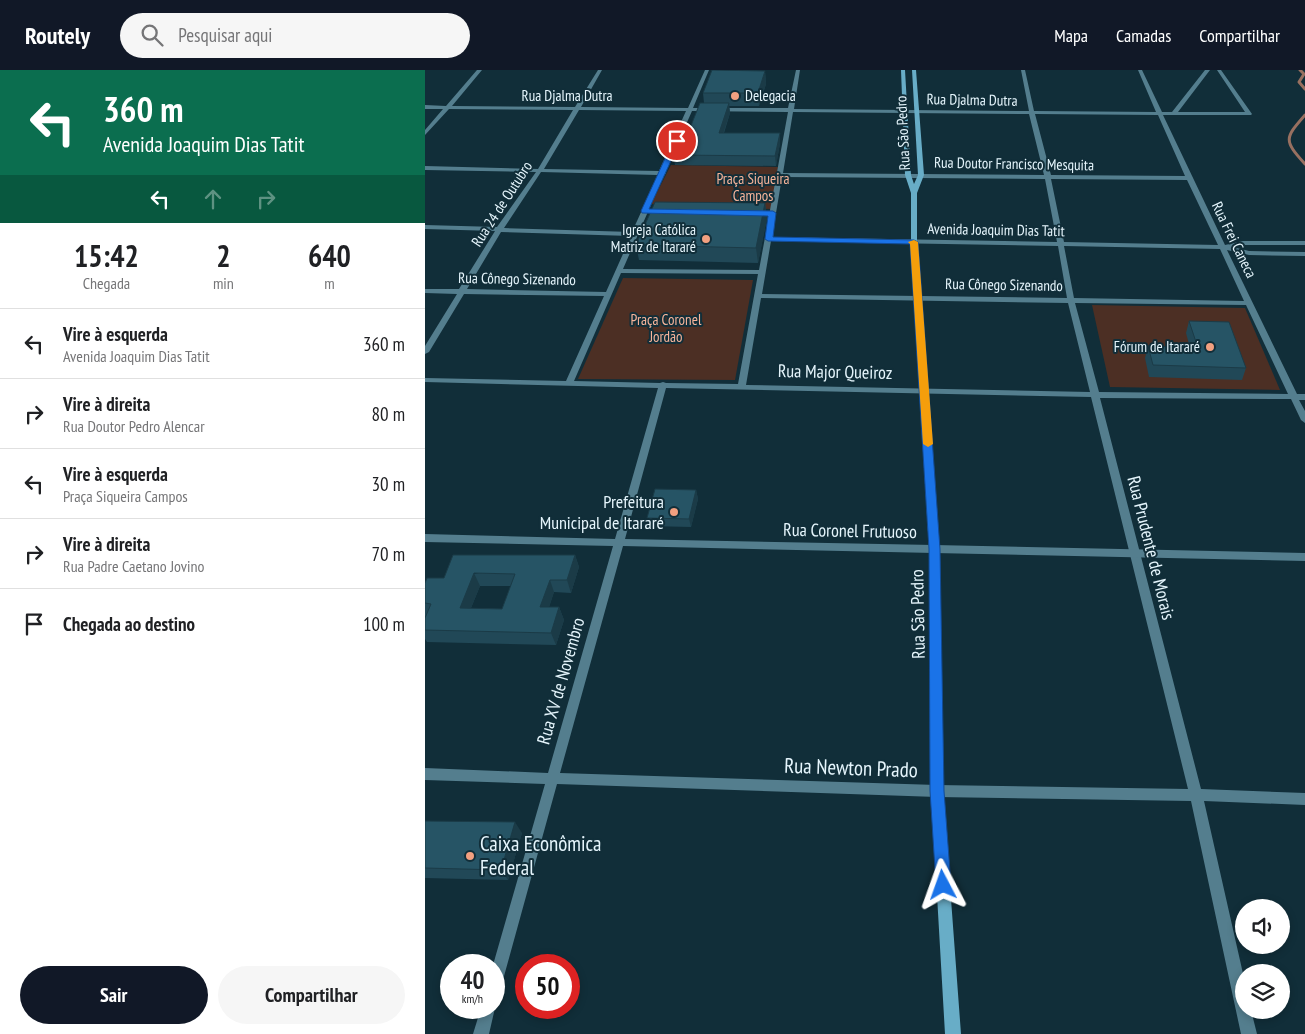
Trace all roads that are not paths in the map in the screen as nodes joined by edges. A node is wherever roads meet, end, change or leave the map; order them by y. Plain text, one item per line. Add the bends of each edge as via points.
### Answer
1 (480, 70) edge
2 (600, 70) edge
3 (707, 70) edge
4 (798, 70) edge
5 (903, 70) edge
6 (914, 70) edge
7 (1023, 70) edge
8 (1140, 70) edge
9 (1208, 70) edge
10 (1219, 70) edge
11 (425, 107) edge
12 (447, 107) junction
13 (578, 108) junction
14 (690, 109) junction
15 (792, 110) junction
16 (906, 111) junction
17 (918, 111) junction
18 (1031, 113) junction
19 (1160, 113) junction
20 (1174, 113) junction
21 (425, 133) edge
22 (425, 168) edge
23 (540, 170) junction
24 (663, 172) junction
25 (779, 175) junction
26 (908, 175) junction
27 (921, 176) junction
28 (1048, 177) junction
29 (1189, 178) junction
30 (914, 193) junction
31 (645, 211) junction
32 (655, 211) edge
33 (763, 213) edge
34 (773, 213) junction
35 (425, 228) edge
36 (499, 230) junction
37 (635, 234) junction
38 (768, 239) junction
39 (914, 242) junction
40 (1059, 244) junction
41 (1305, 244) edge
42 (1224, 248) junction
43 (1305, 254) edge
44 (618, 271) junction
45 (762, 272) junction
46 (425, 291) edge
47 (461, 292) junction
48 (608, 294) junction
49 (758, 296) junction
50 (918, 298) junction
51 (1071, 300) junction
52 (1249, 303) junction
53 (425, 352) edge
54 (425, 380) edge
55 (569, 383) junction
56 (663, 384) junction
57 (742, 386) junction
58 (925, 390) junction
59 (1096, 395) junction
60 (1293, 396) junction
61 (1305, 396) edge
62 (1305, 420) edge
63 (425, 538) edge
64 (619, 542) junction
65 (934, 549) junction
66 (1135, 552) junction
67 (1305, 557) edge
68 (425, 774) edge
69 (552, 778) junction
70 (937, 791) junction
71 (1196, 795) junction
72 (1305, 799) edge
73 (503, 954) edge
74 (485, 1019) edge
75 (481, 1034) edge
76 (953, 1034) edge
77 (1249, 1034) edge

1 - 12 street
2 - 13 street, Rua 24 de Outubro
3 - 14 street
4 - 15 street
5 - 16 main road, Rua São Pedro
6 - 17 main road, Rua São Pedro
7 - 18 street, Rua Prudente de Morais
8 - 19 street, Rua Frei Caneca
9 - 20 street
10 - 20 street, Rua Djalma Dutra via 1249,114
11 - 12 street, Rua Djalma Dutra
12 - 13 street, Rua Djalma Dutra
12 - 21 street
13 - 14 street, Rua Djalma Dutra
13 - 23 street, Rua 24 de Outubro
14 - 15 street, Rua Djalma Dutra
14 - 24 street
15 - 16 street, Rua Djalma Dutra
15 - 25 street
16 - 17 street, Rua Djalma Dutra
16 - 26 main road, Rua São Pedro
17 - 18 street, Rua Djalma Dutra
17 - 27 main road, Rua São Pedro
18 - 19 street, Rua Djalma Dutra
18 - 28 street, Rua Prudente de Morais
19 - 20 street, Rua Djalma Dutra
19 - 29 street, Rua Frei Caneca
22 - 23 street
23 - 24 street
23 - 36 street, Rua 24 de Outubro
24 - 31 street
25 - 26 street, Rua Doutor Francisco Mesquita
25 - 34 street
26 - 27 street, Rua Doutor Francisco Mesquita
26 - 30 main road, Rua São Pedro
27 - 28 street, Rua Doutor Francisco Mesquita
27 - 30 main road, Rua São Pedro
28 - 29 street, Rua Doutor Francisco Mesquita
28 - 40 street, Rua Prudente de Morais
29 - 42 street, Rua Frei Caneca
30 - 39 main road, Rua São Pedro
31 - 32 street
31 - 37 street
33 - 34 street
34 - 38 street
35 - 36 street
36 - 37 street
36 - 47 street, Rua 24 de Outubro
37 - 44 street
38 - 39 street, Avenida Joaquim Dias Tatit
38 - 45 street
39 - 40 street, Avenida Joaquim Dias Tatit
39 - 50 main road, Rua São Pedro
40 - 42 street, Avenida Joaquim Dias Tatit
40 - 51 street, Rua Prudente de Morais
41 - 42 street, Avenida Joaquim Dias Tatit via 1243,243
42 - 43 street, Avenida Joaquim Dias Tatit via 1249,253
42 - 52 street, Rua Frei Caneca
44 - 45 street
44 - 48 street
45 - 49 street
46 - 47 street, Rua Cônego Sizenando
47 - 48 street, Rua Cônego Sizenando
47 - 53 street, Rua 24 de Outubro
48 - 55 street
49 - 50 street, Rua Cônego Sizenando
49 - 57 street
50 - 51 street, Rua Cônego Sizenando
50 - 58 main road, Rua São Pedro
51 - 52 street, Rua Cônego Sizenando
51 - 59 street, Rua Prudente de Morais
52 - 60 street, Rua Frei Caneca
54 - 55 street, Rua Major Queiroz
55 - 56 street, Rua Major Queiroz
56 - 57 street, Rua Major Queiroz
56 - 64 street, Rua XV de Novembro
57 - 58 street, Rua Major Queiroz
58 - 59 street, Rua Major Queiroz
58 - 65 main road, Rua São Pedro
59 - 60 street, Rua Major Queiroz
59 - 66 street, Rua Prudente de Morais
60 - 61 street, Rua Major Queiroz
60 - 62 street, Rua Frei Caneca
63 - 64 street, Rua Coronel Frutuoso
64 - 65 street, Rua Coronel Frutuoso
64 - 69 street, Rua XV de Novembro
65 - 66 street, Rua Coronel Frutuoso
65 - 70 main road, Rua São Pedro
66 - 67 street, Rua Coronel Frutuoso
66 - 71 street, Rua Prudente de Morais
68 - 69 street, Rua Newton Prado
69 - 70 street, Rua Newton Prado
69 - 73 street, Rua XV de Novembro
70 - 71 street, Rua Newton Prado
70 - 76 main road, Rua São Pedro
71 - 72 street, Rua Newton Prado
71 - 77 street, Rua Prudente de Morais
74 - 75 street

